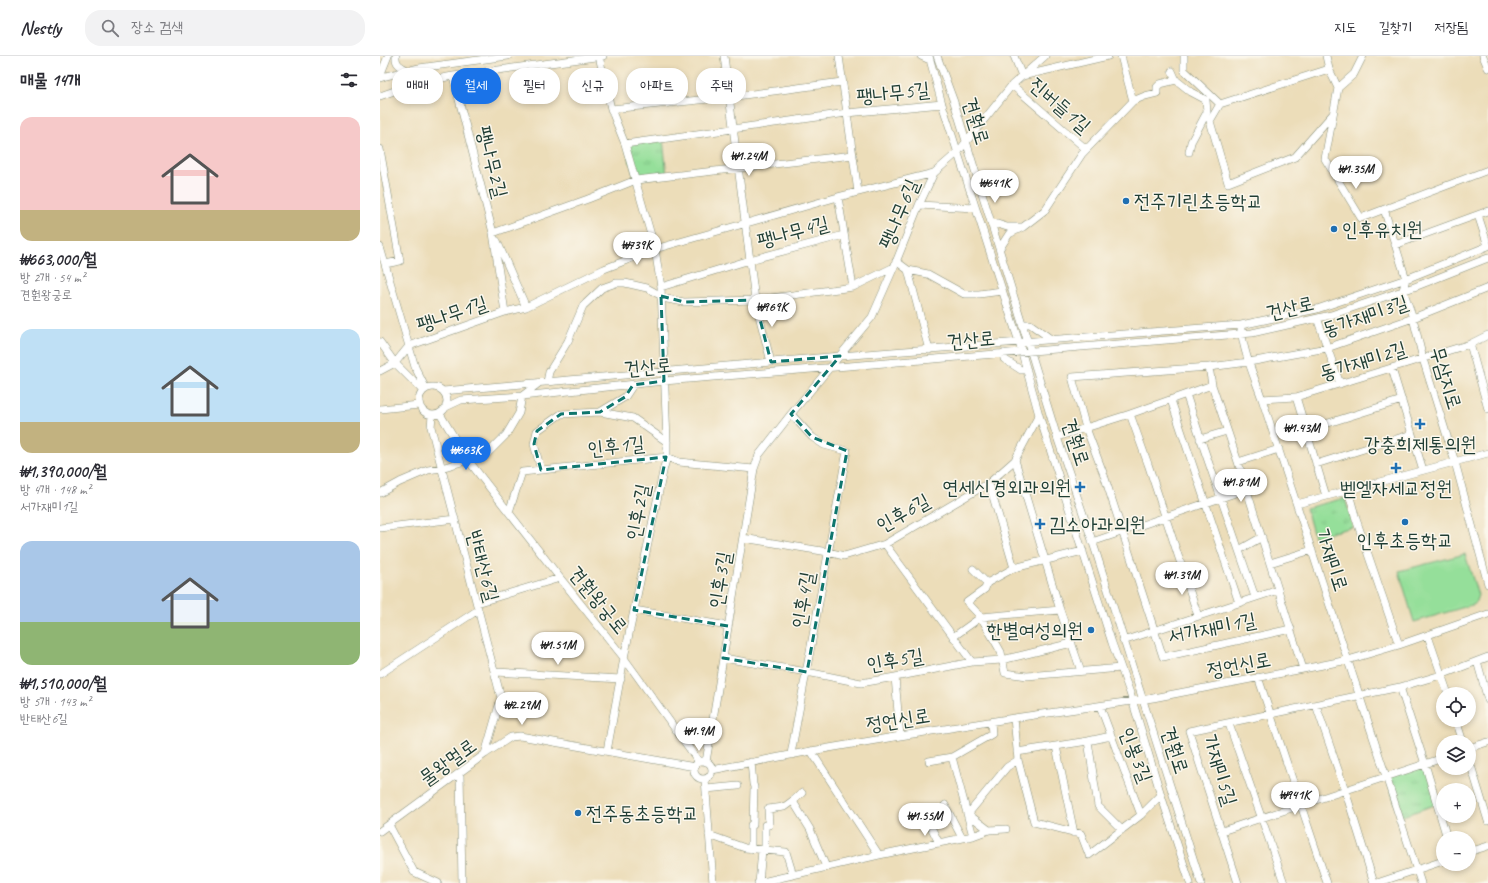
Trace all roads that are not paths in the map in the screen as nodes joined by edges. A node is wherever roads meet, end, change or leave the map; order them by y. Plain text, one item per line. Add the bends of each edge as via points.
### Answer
1 (396, 56) edge
2 (508, 56) edge
3 (599, 56) edge
4 (603, 56) edge
5 (724, 56) edge
6 (839, 56) edge
7 (921, 56) edge
8 (937, 56) edge
9 (943, 56) edge
10 (1014, 56) edge
11 (1046, 56) edge
12 (1108, 56) edge
13 (1121, 56) edge
14 (1184, 56) edge
15 (1326, 56) edge
16 (1363, 56) edge
17 (1483, 56) edge
18 (387, 58) edge
19 (929, 58) edge
20 (940, 64) junction
21 (380, 65) edge
22 (403, 68) edge
23 (424, 68) edge
24 (725, 68) edge
25 (1488, 68) edge
26 (501, 69) edge
27 (1329, 69) junction
28 (1172, 71) dead end
29 (392, 74) edge
30 (451, 76) edge
31 (1022, 76) junction
32 (380, 77) edge
33 (1176, 80) junction
34 (842, 82) junction
35 (1012, 85) junction
36 (1338, 88) junction
37 (746, 94) edge
38 (380, 96) edge
39 (696, 100) edge
40 (1133, 101) junction
41 (460, 104) edge
42 (730, 104) edge
43 (942, 104) junction
44 (1220, 104) junction
45 (611, 109) junction
46 (847, 113) junction
47 (1332, 115) junction
48 (733, 129) junction
49 (966, 142) junction
50 (625, 144) junction
51 (380, 149) edge
52 (1086, 150) junction
53 (958, 152) junction
54 (1189, 152) dead end
55 (853, 155) junction
56 (738, 168) junction
57 (1488, 170) edge
58 (934, 173) junction
59 (636, 180) junction
60 (858, 192) junction
61 (838, 197) junction
62 (919, 205) junction
63 (975, 208) junction
64 (1384, 209) junction
65 (1488, 211) edge
66 (1478, 215) junction
67 (991, 222) junction
68 (745, 224) junction
69 (1009, 230) junction
70 (493, 233) junction
71 (844, 235) junction
72 (1395, 245) junction
73 (1488, 246) edge
74 (380, 247) edge
75 (1000, 248) junction
76 (655, 249) junction
77 (381, 256) edge
78 (1488, 258) edge
79 (750, 260) junction
80 (385, 264) junction
81 (895, 264) junction
82 (908, 270) junction
83 (1406, 278) junction
84 (661, 287) junction
85 (852, 288) junction
86 (1488, 288) edge
87 (1403, 290) junction
88 (1002, 291) junction
89 (661, 296) junction
90 (755, 300) junction
91 (526, 307) junction
92 (504, 312) junction
93 (1317, 318) junction
94 (1413, 318) junction
95 (1023, 324) junction
96 (1241, 325) junction
97 (1242, 334) junction
98 (1488, 335) edge
99 (1051, 339) junction
100 (1028, 341) junction
101 (380, 342) edge
102 (1019, 342) junction
103 (1470, 344) junction
104 (409, 346) junction
105 (1327, 348) junction
106 (929, 350) junction
107 (1031, 351) junction
108 (1021, 352) junction
109 (1003, 353) junction
110 (840, 356) junction
111 (1423, 359) junction
112 (771, 362) junction
113 (1249, 362) junction
114 (395, 363) junction
115 (1209, 367) junction
116 (830, 368) junction
117 (1392, 369) junction
118 (1027, 370) junction
119 (380, 371) edge
120 (664, 371) junction
121 (664, 381) junction
122 (543, 382) junction
123 (1340, 384) junction
124 (633, 385) junction
125 (1212, 385) junction
126 (425, 390) junction
127 (443, 391) junction
128 (1186, 394) junction
129 (522, 396) junction
130 (1296, 397) junction
131 (1262, 398) junction
132 (1171, 400) junction
133 (1402, 400) junction
134 (420, 405) junction
135 (446, 407) junction
136 (1487, 407) edge
137 (380, 409) edge
138 (600, 412) junction
139 (440, 414) junction
140 (791, 414) junction
141 (1130, 414) junction
142 (1039, 415) junction
143 (432, 416) junction
144 (1086, 428) junction
145 (1306, 430) junction
146 (1228, 434) junction
147 (1412, 434) junction
148 (1057, 437) junction
149 (1200, 439) junction
150 (667, 442) junction
151 (1279, 450) junction
152 (1488, 453) edge
153 (667, 457) junction
154 (468, 460) junction
155 (1015, 460) junction
156 (1238, 462) junction
157 (1455, 462) junction
158 (1316, 464) junction
159 (441, 468) junction
160 (754, 469) junction
161 (541, 470) junction
162 (1423, 470) junction
163 (989, 483) junction
164 (1247, 489) junction
165 (1348, 490) junction
166 (380, 493) edge
167 (1326, 496) junction
168 (1221, 498) junction
169 (1205, 504) junction
170 (1297, 504) junction
171 (509, 512) junction
172 (1165, 517) junction
173 (455, 519) junction
174 (380, 528) edge
175 (1122, 531) junction
176 (743, 538) junction
177 (1262, 538) junction
178 (1092, 542) junction
179 (885, 544) junction
180 (1239, 550) junction
181 (1312, 550) junction
182 (1083, 551) junction
183 (828, 552) junction
184 (1045, 561) junction
185 (1270, 563) junction
186 (1014, 568) junction
187 (973, 569) dead end
188 (560, 578) junction
189 (1488, 581) edge
190 (987, 583) junction
191 (1278, 590) junction
192 (1255, 597) junction
193 (1239, 603) junction
194 (478, 606) junction
195 (634, 610) junction
196 (1060, 610) junction
197 (1488, 614) edge
198 (1198, 616) junction
199 (982, 617) junction
200 (728, 626) junction
201 (1290, 629) junction
202 (1155, 631) junction
203 (1428, 636) junction
204 (953, 637) junction
205 (1123, 641) junction
206 (1072, 643) junction
207 (1399, 645) junction
208 (1488, 657) edge
209 (624, 658) junction
210 (723, 658) junction
211 (1002, 660) junction
212 (1348, 660) junction
213 (1476, 661) junction
214 (972, 662) junction
215 (1121, 668) junction
216 (1303, 669) junction
217 (1081, 671) junction
218 (495, 672) junction
219 (807, 672) junction
220 (380, 674) edge
221 (1441, 675) junction
222 (1258, 677) junction
223 (895, 678) junction
224 (621, 679) junction
225 (1445, 687) edge
226 (1400, 688) junction
227 (1360, 696) junction
228 (1142, 700) junction
229 (1488, 700) edge
230 (1133, 701) junction
231 (1316, 705) junction
232 (1100, 706) junction
233 (1271, 715) junction
234 (1014, 718) junction
235 (991, 722) junction
236 (1229, 724) junction
237 (900, 736) junction
238 (1111, 736) junction
239 (1088, 741) junction
240 (1488, 742) edge
241 (1056, 746) junction
242 (1476, 746) edge
243 (607, 751) junction
244 (811, 751) junction
245 (1017, 752) junction
246 (485, 754) junction
247 (792, 754) junction
248 (952, 757) junction
249 (1018, 760) junction
250 (1436, 760) edge
251 (929, 761) dead end
252 (751, 762) junction
253 (700, 764) junction
254 (1425, 764) junction
255 (712, 770) junction
256 (460, 773) junction
257 (1474, 775) edge
258 (1386, 776) junction
259 (705, 779) junction
260 (738, 786) dead end
261 (706, 789) junction
262 (1345, 790) junction
263 (802, 793) dead end
264 (1161, 795) junction
265 (794, 799) junction
266 (1301, 805) junction
267 (945, 806) dead end
268 (968, 814) junction
269 (1141, 815) junction
270 (1262, 818) junction
271 (1488, 821) edge
272 (929, 823) dead end
273 (389, 825) junction
274 (1006, 829) dead end
275 (989, 830) junction
276 (1122, 830) junction
277 (380, 831) edge
278 (1222, 831) junction
279 (1445, 831) edge
280 (1074, 833) junction
281 (709, 835) junction
282 (974, 836) junction
283 (962, 838) junction
284 (939, 843) junction
285 (1488, 846) edge
286 (751, 849) junction
287 (764, 850) junction
288 (1476, 850) edge
289 (879, 855) junction
290 (1436, 863) edge
291 (826, 867) junction
292 (1417, 870) junction
293 (793, 875) junction
294 (438, 883) edge
295 (462, 883) edge
296 (713, 883) edge
297 (759, 883) edge
298 (1190, 883) edge
299 (1201, 883) edge
300 (1238, 883) edge
301 (1284, 883) edge
302 (1327, 883) edge
303 (1374, 883) edge
304 (1377, 883) edge
305 (1421, 883) edge

1 - 22 street via 399,66
2 - 23 street
3 - 4 street
3 - 26 street
3 - 45 street, 인후2길
5 - 24 street, 팽나무4길
6 - 34 street, 팽나무5길
7 - 19 street
8 - 20 street, 견훤로
9 - 20 street
10 - 31 street
11 - 31 street, 진버들1길
12 - 31 street
13 - 40 street
14 - 44 street via 1184,70
15 - 27 street
16 - 36 street via 1354,74
17 - 25 street
18 - 21 street
18 - 32 street
19 - 43 street, 견훤로
20 - 49 street, 견훤로
27 - 36 street
27 - 44 street
28 - 33 street
29 - 32 street
30 - 38 street via 420,82
31 - 35 street, 진버들1길
33 - 40 street via 1160,84 1156,87 1157,92
33 - 54 street via 1206,100 1207,112 1191,142
34 - 37 street, 팽나무5길
34 - 46 street, 팽나무5길
35 - 49 street, 진버들1길
35 - 52 street, 진버들1길
36 - 47 street
39 - 45 street
40 - 52 street
41 - 70 street, 팽나무2길
42 - 48 street, 팽나무4길
43 - 46 street, 팽나무5길
43 - 53 street, 견훤로
44 - 47 street via 1210,121 1228,183 1296,157
45 - 50 street, 인후2길
46 - 48 street, 팽나무5길
46 - 55 street, 팽나무5길
47 - 64 street via 1325,159 1361,218
48 - 50 street
48 - 56 street, 팽나무4길
49 - 53 street, 진버들1길
49 - 67 street, 견훤로
50 - 59 street, 인후2길
51 - 80 street via 400,261
52 - 69 street via 1045,210 1023,228
53 - 58 street, 팽나무6길
53 - 63 street, 견훤로
55 - 56 street
55 - 60 street, 팽나무5길
56 - 59 street, 팽나무2길
56 - 68 street, 팽나무4길
57 - 64 street
58 - 60 street, 팽나무6길
58 - 62 street, 팽나무6길
59 - 70 street, 팽나무2길
59 - 76 street, 인후2길
60 - 61 street, 팽나무4길
61 - 68 street, 팽나무4길
61 - 71 street, 팽나무6길
62 - 63 street
62 - 81 street, 팽나무6길
63 - 88 street, 견훤로
64 - 72 street
65 - 66 street
66 - 72 street
66 - 73 street
67 - 69 street
67 - 75 street, 견훤로
68 - 76 street, 팽나무4길
68 - 79 street, 팽나무4길
69 - 75 street
70 - 91 street, 팽나무2길
70 - 92 street, 팽나무2길
71 - 79 street, 팽나무4길
71 - 85 street, 팽나무6길
72 - 83 street
73 - 83 street, 건산로
74 - 77 street, 팽나무1길
75 - 95 street, 견훤로
76 - 84 street, 인후2길
76 - 91 street, 팽나무4길 via 604,268
77 - 80 street, 팽나무1길
78 - 87 street, 건산로
79 - 84 street, 팽나무4길
79 - 90 street, 팽나무4길
80 - 104 street, 팽나무1길
81 - 82 street
81 - 85 street, 팽나무6길
81 - 110 street, 팽나무6길 via 872,317
82 - 88 street via 928,274 964,294
82 - 106 street, 건산로
83 - 87 street
83 - 96 street, 건산로 via 1317,309
84 - 89 street, 인후2길
85 - 90 street
86 - 94 street, 동가재미3길
87 - 93 street, 건산로
87 - 94 street, 무삼지로
88 - 102 street, 견훤로
89 - 90 street via 684,302
89 - 120 street, 인후2길
89 - 122 street via 647,288 626,283 616,283 602,288 583,306 568,341
90 - 112 street, 팽나무4길
91 - 92 street, 팽나무1길
92 - 104 street, 팽나무1길
93 - 97 street, 건산로
93 - 105 street
94 - 105 street, 동가재미3길
94 - 111 street, 무삼지로
95 - 99 street via 1028,324
95 - 100 street, 견훤로
96 - 97 street, 가재미로
96 - 99 street, 건산로
97 - 107 street, 건산로
97 - 113 street, 가재미로
98 - 103 street, 동가재미2길
99 - 100 street, 건산로
100 - 102 street, 건산로
100 - 107 street, 견훤로
101 - 114 street
102 - 106 street, 건산로
102 - 108 street, 견훤로
103 - 111 street, 동가재미2길
103 - 136 street
104 - 114 street
104 - 126 street
105 - 113 street, 동가재미3길
105 - 123 street
106 - 110 street, 건산로
107 - 108 street, 건산로
107 - 148 street, 견훤로
108 - 109 street, 건산로
108 - 118 street, 견훤로
109 - 116 street, 건산로
109 - 118 street via 1004,359 1021,370
110 - 112 street, 건산로
110 - 116 street, 인후3길
111 - 117 street, 동가재미2길
111 - 157 street, 무삼지로
112 - 120 street, 건산로
113 - 115 street
113 - 131 street, 가재미로
114 - 119 street
114 - 126 street
115 - 125 street
115 - 144 street, 서가재미1길 via 1072,377
116 - 121 street, 건산로
116 - 140 street, 인후3길
117 - 123 street, 동가재미2길
117 - 133 street
118 - 142 street, 견훤로
120 - 121 street, 인후2길
120 - 122 street, 건산로
121 - 124 street, 건산로
121 - 150 street, 인후2길
122 - 127 street, 건산로
122 - 129 street
123 - 130 street, 동가재미2길
124 - 129 street, 건산로
124 - 138 street via 625,397
125 - 128 street
125 - 146 street, 서가재미1길
126 - 127 street, 건산로 via 435,387
126 - 134 street via 419,398
127 - 135 street via 447,399
128 - 132 street
128 - 149 street, 서가재미1길
129 - 135 street, 건산로 via 461,400
129 - 154 street via 519,413 506,435 486,455
130 - 131 street, 동가재미2길
130 - 145 street
131 - 151 street, 가재미로
132 - 141 street
132 - 169 street, 서가재미1길
133 - 145 street
133 - 147 street
134 - 137 street
134 - 143 street via 424,413
135 - 139 street, 건산로
138 - 150 street via 633,418
138 - 161 street via 560,414 537,431 534,444
139 - 143 street
139 - 154 street, 견훤왕궁로
140 - 160 street, 인후3길 via 759,455
140 - 183 street, 인후4길 via 812,438 824,445 847,451
141 - 144 street
141 - 172 street, 서가재미1길
142 - 155 street, 인후6길
142 - 182 street, 견훤로
143 - 159 street, 반태산6길 via 431,427
144 - 148 street
144 - 175 street, 서가재미1길
145 - 158 street
146 - 149 street
146 - 156 street, 서가재미1길
147 - 158 street
147 - 162 street
148 - 178 street, 견훤로
149 - 168 street, 서가재미1길
150 - 153 street, 인후2길
151 - 156 street
151 - 170 street, 가재미로
152 - 157 street
153 - 160 street, 인후1길 via 679,462
153 - 161 street, 인후1길
153 - 195 street, 인후2길
154 - 159 street
154 - 171 street, 견훤왕궁로
155 - 163 street, 인후6길
155 - 184 street
156 - 164 street, 서가재미1길
157 - 162 street
157 - 189 street, 무삼지로
158 - 167 street
159 - 166 street via 428,470
159 - 173 street, 반태산6길
160 - 176 street, 인후3길
161 - 171 street, 인후1길 via 522,472
162 - 165 street
163 - 179 street, 인후6길
163 - 186 street
164 - 168 street
164 - 177 street, 서가재미1길
165 - 167 street
165 - 207 street
167 - 170 street
168 - 169 street
168 - 180 street, 서가재미1길
169 - 172 street
169 - 193 street, 서가재미1길
170 - 181 street, 가재미로
171 - 188 street, 견훤왕궁로
172 - 175 street
172 - 198 street, 서가재미1길
173 - 174 street
173 - 194 street, 반태산6길
175 - 178 street
175 - 202 street, 서가재미1길
176 - 183 street, 인후6길
176 - 200 street, 인후3길
177 - 180 street
177 - 185 street, 서가재미1길
178 - 205 street, 견훤로
179 - 183 street, 인후6길 via 844,556
179 - 204 street
180 - 192 street, 서가재미1길
181 - 185 street
181 - 212 street, 가재미로
182 - 184 street
182 - 215 street, 견훤로
183 - 219 street, 인후4길
184 - 186 street
184 - 196 street
185 - 191 street, 서가재미1길
186 - 190 street
187 - 190 street
188 - 194 street
188 - 209 street, 견훤왕궁로
190 - 199 street via 985,589 967,602
191 - 192 street, 서가재미1길
191 - 201 street, 서가재미1길
192 - 193 street, 서가재미1길
193 - 198 street, 서가재미1길
194 - 218 street, 반태산6길
194 - 220 street
195 - 200 street
195 - 209 street, 인후2길
196 - 199 street
196 - 206 street
197 - 203 street, 정언신로
198 - 202 street, 서가재미1길
199 - 204 street
199 - 211 street via 1001,652
200 - 210 street, 인후3길
201 - 202 street, 서가재미1길 via 1163,657
201 - 216 street, 서가재미1길
202 - 205 street, 서가재미1길
203 - 207 street, 정언신로
203 - 221 street
204 - 214 street
205 - 228 street, 견훤로
206 - 211 street, 인후5길
206 - 217 street
207 - 212 street, 정언신로
208 - 213 street, 가재미5길
209 - 224 street, 인후2길
209 - 253 street, 견훤왕궁로
210 - 219 street, 인후5길
210 - 253 street, 인후3길
211 - 214 street, 인후5길
211 - 217 street via 1005,673 1027,676
212 - 216 street, 정언신로
212 - 227 street, 가재미로
213 - 221 street, 가재미5길
213 - 229 street
214 - 223 street, 인후5길
215 - 217 street
215 - 230 street, 견훤로
216 - 222 street, 정언신로
218 - 224 street
218 - 246 street, 반태산6길 via 501,698
219 - 223 street, 인후5길 via 861,683
219 - 247 street, 인후4길
221 - 225 street
221 - 226 street, 가재미5길
222 - 228 street, 정언신로
222 - 233 street
223 - 237 street
224 - 243 street, 인후2길
226 - 227 street, 가재미5길
226 - 254 street
227 - 231 street, 가재미5길
227 - 258 street, 가재미로
228 - 230 street, 정언신로
228 - 299 street, 견훤로
230 - 232 street, 정언신로
230 - 264 street, 견훤로
231 - 233 street, 가재미5길
231 - 262 street
232 - 234 street, 정언신로
232 - 238 street, 인봉3길
233 - 236 street, 가재미5길
233 - 266 street
234 - 235 street, 정언신로
234 - 245 street
235 - 237 street, 정언신로
235 - 248 street via 992,734
236 - 270 street, 가재미5길
236 - 278 street, 가재미5길 via 1189,731
237 - 244 street, 정언신로
238 - 239 street
238 - 269 street, 인봉3길
239 - 241 street
239 - 276 street, 인봉3길 via 1098,806
240 - 242 street
241 - 245 street
241 - 280 street, 인봉3길
243 - 246 street, 물왕멀로 via 520,736 511,737
243 - 253 street, 물왕멀로
244 - 247 street, 정언신로
244 - 289 street
245 - 249 street
246 - 256 street, 물왕멀로
247 - 252 street, 정언신로
248 - 251 street
248 - 268 street
249 - 268 street via 1007,767
249 - 280 street via 1034,822
250 - 254 street
252 - 255 street, 정언신로
252 - 286 street via 754,787
253 - 255 street via 710,765
253 - 259 street via 695,773 699,778
254 - 258 street
254 - 279 street
255 - 259 street via 711,775
256 - 273 street, 물왕멀로
256 - 295 street
257 - 271 street
258 - 262 street
258 - 292 street, 가재미로
259 - 261 street
260 - 261 street
261 - 281 street
262 - 266 street
262 - 303 street
263 - 265 street
264 - 269 street, 인봉3길
264 - 298 street, 견훤로
265 - 287 street via 784,807 768,809 769,825 765,825
265 - 291 street
266 - 270 street
266 - 302 street
267 - 283 street
268 - 275 street
268 - 282 street
269 - 276 street, 인봉3길
270 - 278 street
270 - 301 street, 가재미5길
272 - 284 street
273 - 277 street, 물왕멀로
273 - 294 street via 414,872
274 - 275 street
275 - 282 street
276 - 280 street, 인봉3길 via 1089,855 1081,834
278 - 300 street
281 - 286 street
281 - 296 street
282 - 283 street
283 - 284 street
284 - 289 street
285 - 288 street
286 - 287 street
287 - 293 street via 786,852
287 - 297 street
289 - 291 street
290 - 292 street
291 - 293 street
292 - 304 street
292 - 305 street, 가재미로
293 - 297 street

